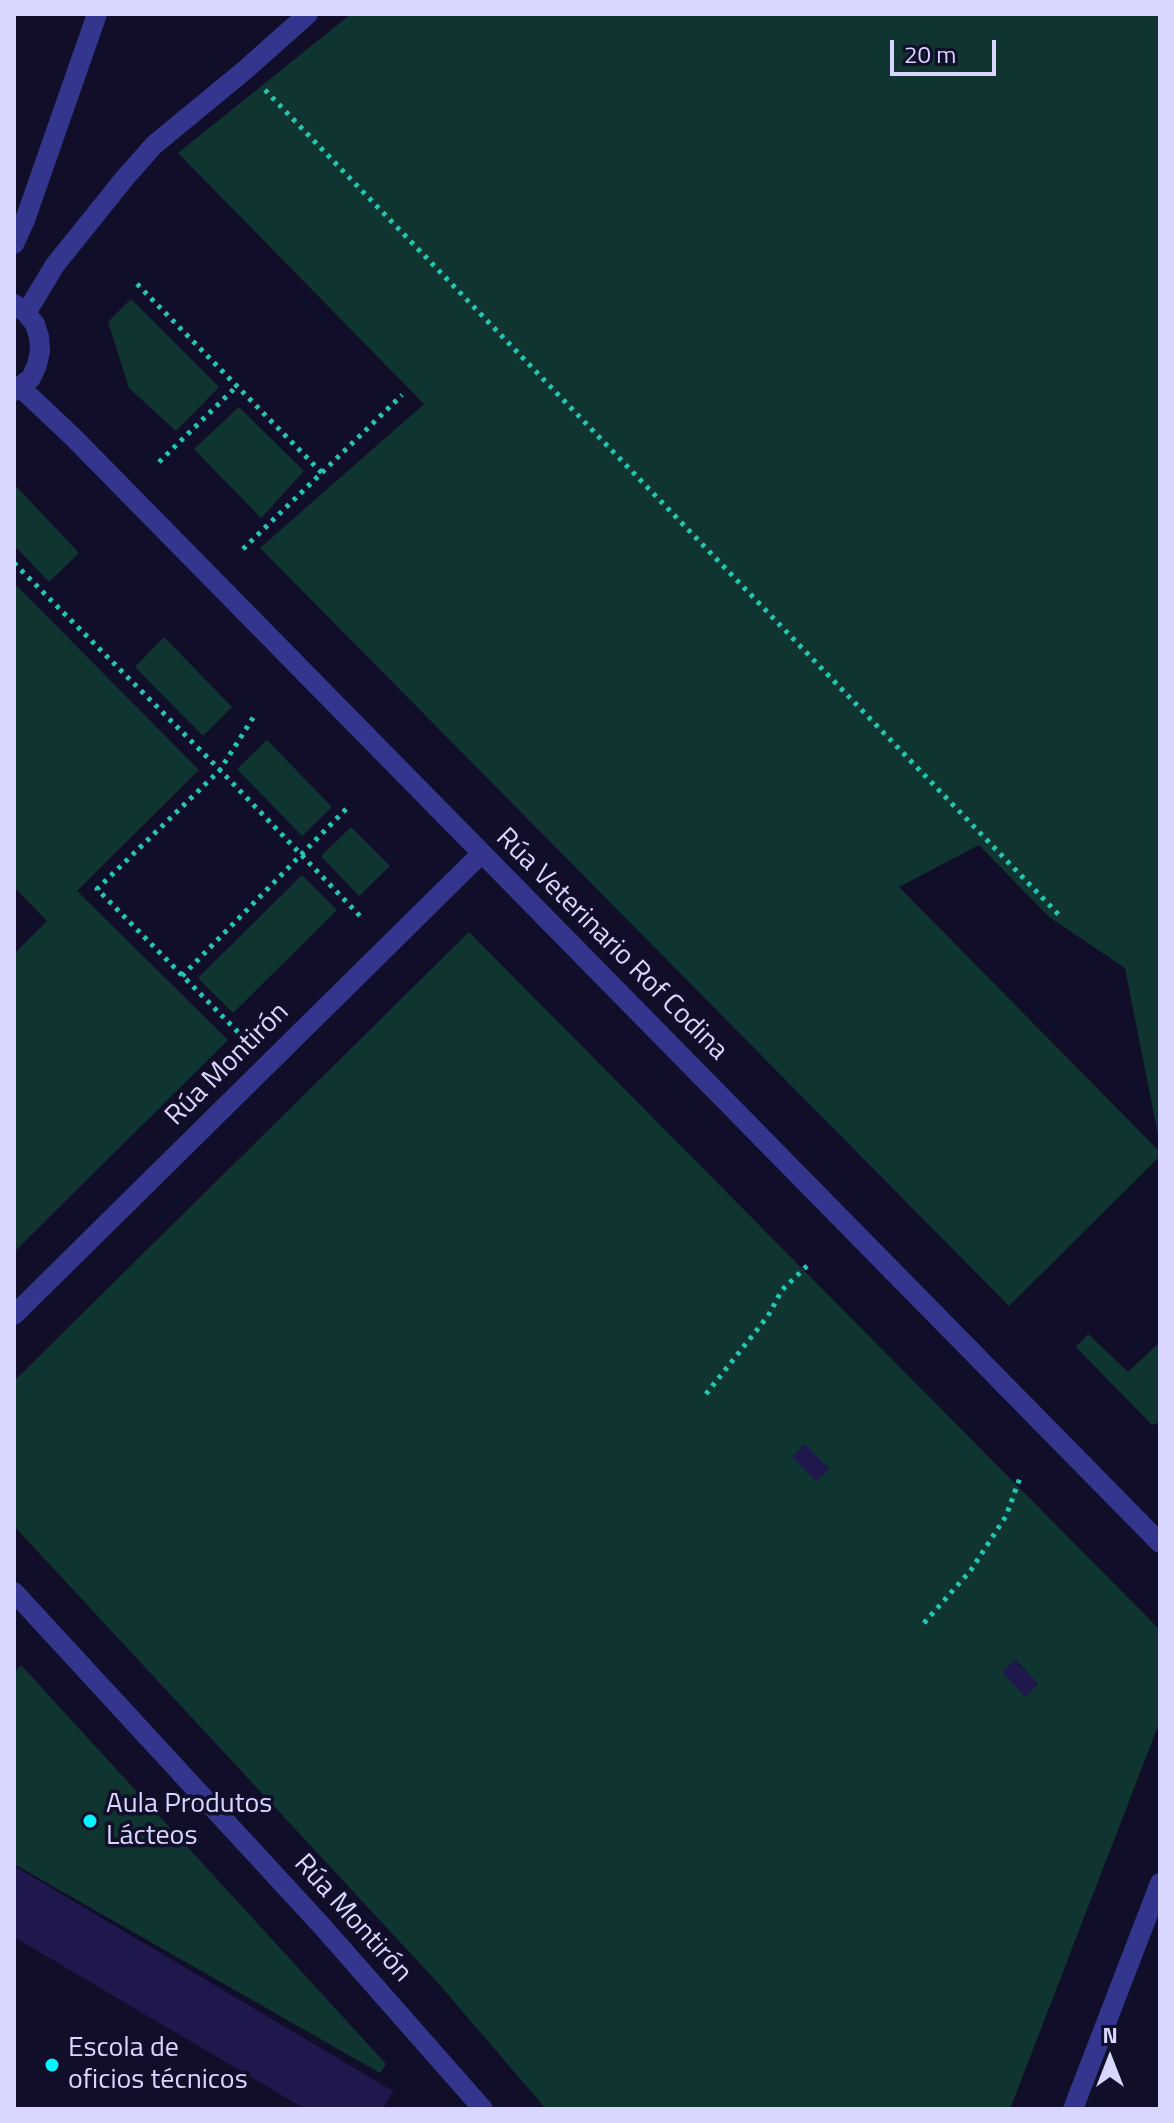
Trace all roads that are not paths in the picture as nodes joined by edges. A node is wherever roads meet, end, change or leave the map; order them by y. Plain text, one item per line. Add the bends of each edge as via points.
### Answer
1 (97, 14) edge
2 (308, 14) edge
3 (14, 244) edge
4 (20, 308) edge
5 (17, 390) edge
6 (482, 853) junction
7 (14, 1315) edge
8 (1160, 1543) edge
9 (14, 1592) edge
10 (1160, 1883) edge
11 (483, 2109) edge
12 (1073, 2109) edge

1 - 3 street
2 - 4 street via 154,145
4 - 5 street, Rúa Veterinario Rof Codina via 35,324 40,351 31,378
5 - 6 street, Rúa Veterinario Rof Codina via 73,437
6 - 7 street, Rúa Montirón
6 - 8 street, Rúa Veterinario Rof Codina
9 - 11 street, Rúa Montirón
10 - 12 street

